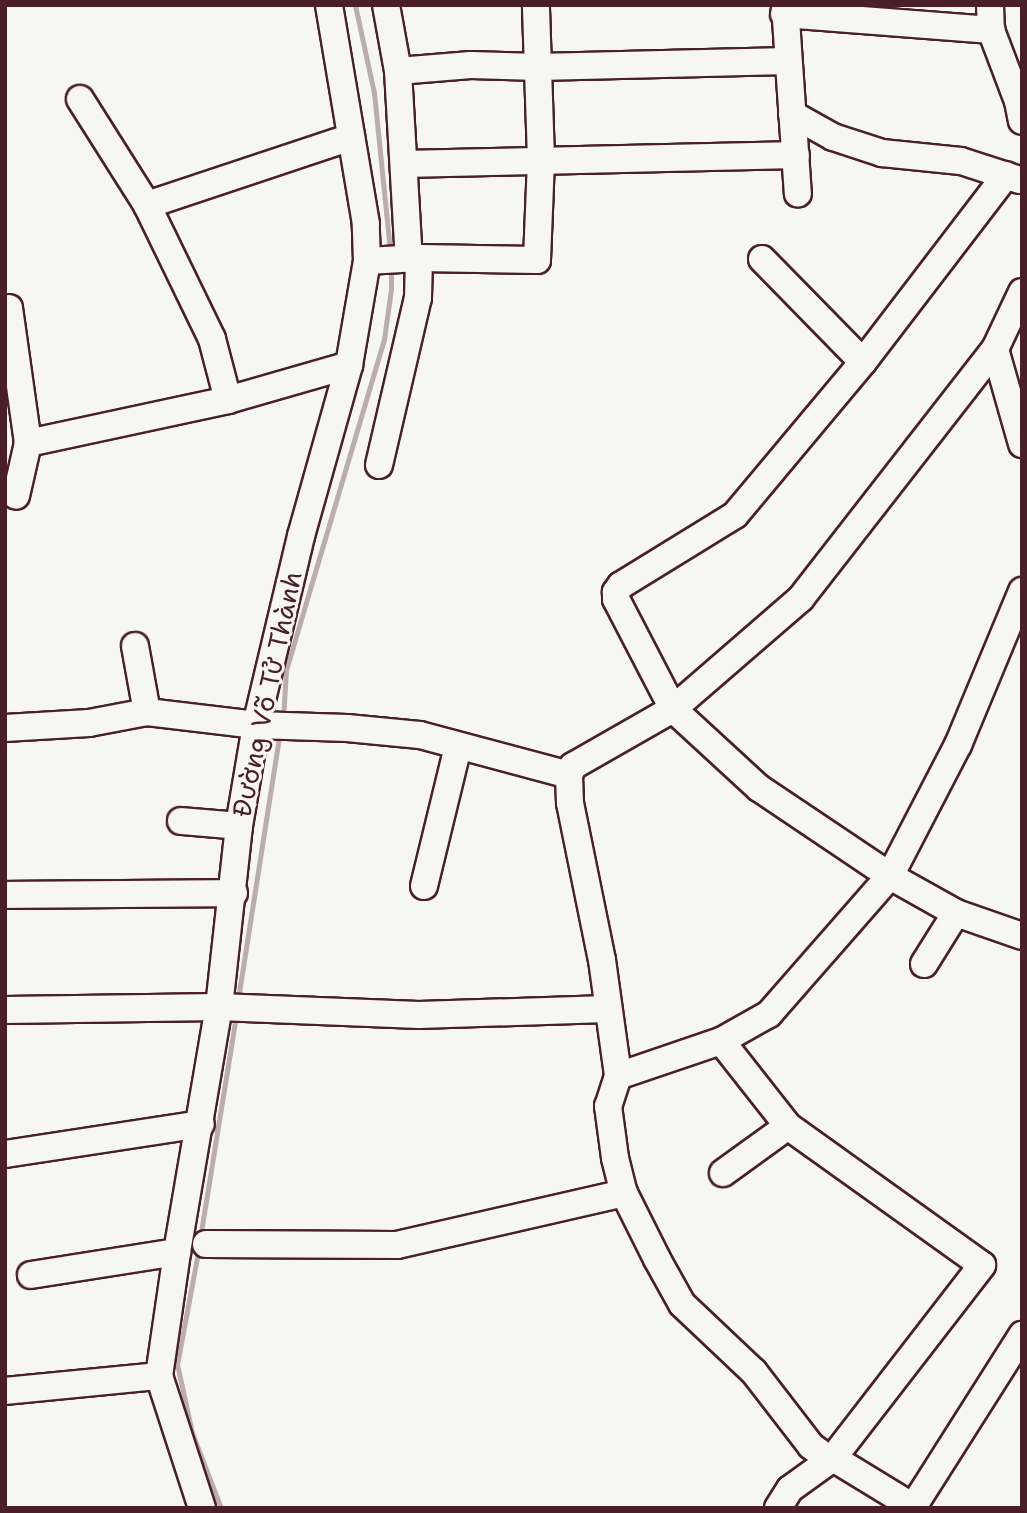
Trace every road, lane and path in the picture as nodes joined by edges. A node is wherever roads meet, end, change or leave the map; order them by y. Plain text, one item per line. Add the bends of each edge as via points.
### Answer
1 (329, 5) edge
2 (386, 5) edge
3 (536, 5) edge
4 (785, 9) edge
5 (990, 18) edge
6 (788, 61) junction
7 (538, 67) junction
8 (398, 71) junction
9 (80, 99) dead end
10 (792, 114) junction
11 (1022, 121) edge
12 (351, 137) junction
13 (796, 155) junction
14 (541, 159) junction
15 (406, 164) junction
16 (1014, 178) edge
17 (798, 194) dead end
18 (147, 205) junction
19 (762, 259) dead end
20 (395, 260) junction
21 (1022, 292) edge
22 (9, 308) dead end
23 (995, 349) junction
24 (863, 362) junction
25 (349, 365) junction
26 (228, 400) junction
27 (28, 443) junction
28 (1022, 444) edge
29 (379, 465) dead end
30 (16, 496) dead end
31 (1022, 591) edge
32 (135, 646) dead end
33 (673, 709) junction
34 (147, 712) junction
35 (273, 725) junction
36 (5, 728) edge
37 (458, 746) junction
38 (569, 775) junction
39 (181, 821) dead end
40 (239, 825) junction
41 (890, 876) junction
42 (424, 886) dead end
43 (234, 893) junction
44 (5, 895) edge
45 (956, 913) junction
46 (1022, 936) edge
47 (923, 964) dead end
48 (231, 1007) junction
49 (607, 1009) junction
50 (5, 1010) edge
51 (721, 1041) junction
52 (618, 1076) junction
53 (201, 1124) junction
54 (788, 1126) junction
55 (5, 1154) edge
56 (723, 1173) dead end
57 (624, 1193) junction
58 (206, 1244) dead end
59 (177, 1252) junction
60 (31, 1275) dead end
61 (1022, 1335) edge
62 (159, 1376) junction
63 (5, 1391) edge
64 (831, 1458) junction
65 (914, 1507) edge
66 (202, 1508) edge
67 (778, 1508) edge

1 - 12 street, Đường Võ Tử Thành
2 - 8 street
3 - 7 street
4 - 5 street
4 - 6 street
5 - 11 street
6 - 7 street
6 - 10 street
7 - 8 street via 471,65
7 - 14 street
8 - 15 street
9 - 18 street
10 - 13 street
10 - 16 street via 833,136 882,153 961,161
12 - 18 street
12 - 20 street, Đường Võ Tử Thành via 366,224
13 - 14 street
13 - 17 street
14 - 15 street
14 - 20 street via 537,260
15 - 20 street
16 - 24 street
18 - 26 street via 212,339
19 - 24 street
20 - 25 street, Đường Võ Tử Thành
20 - 29 street via 418,298
21 - 23 street
22 - 27 street
23 - 28 street
23 - 33 street via 801,598
24 - 33 street via 735,515 616,592 616,600
25 - 26 street
25 - 35 street, Đường Võ Tử Thành via 301,536
26 - 27 street
27 - 30 street
31 - 41 street via 958,745
32 - 34 street
33 - 38 street via 573,766
33 - 41 street via 759,788
34 - 35 street
34 - 36 street via 89,723
35 - 37 street via 420,735
35 - 40 street, Đường Võ Tử Thành
37 - 38 street
37 - 42 street
38 - 49 street via 570,803 602,960
39 - 40 street
40 - 43 street, Đường Võ Tử Thành
41 - 45 street
41 - 51 street via 769,1014
43 - 44 street
43 - 48 street, Đường Võ Tử Thành
45 - 46 street
45 - 47 street
48 - 49 street via 419,1015
48 - 50 street
48 - 53 street, Đường Võ Tử Thành
49 - 52 street
51 - 52 street
51 - 54 street
52 - 57 street via 608,1106
53 - 55 street
53 - 59 street, Đường Võ Tử Thành
54 - 56 street
54 - 64 street via 982,1265
57 - 58 street via 397,1245
57 - 64 street via 682,1304 754,1372 811,1446
59 - 60 street
59 - 62 street, Đường Võ Tử Thành
61 - 65 street
62 - 63 street
62 - 66 street, Đường Võ Tử Thành
64 - 65 street
64 - 67 street via 790,1489

